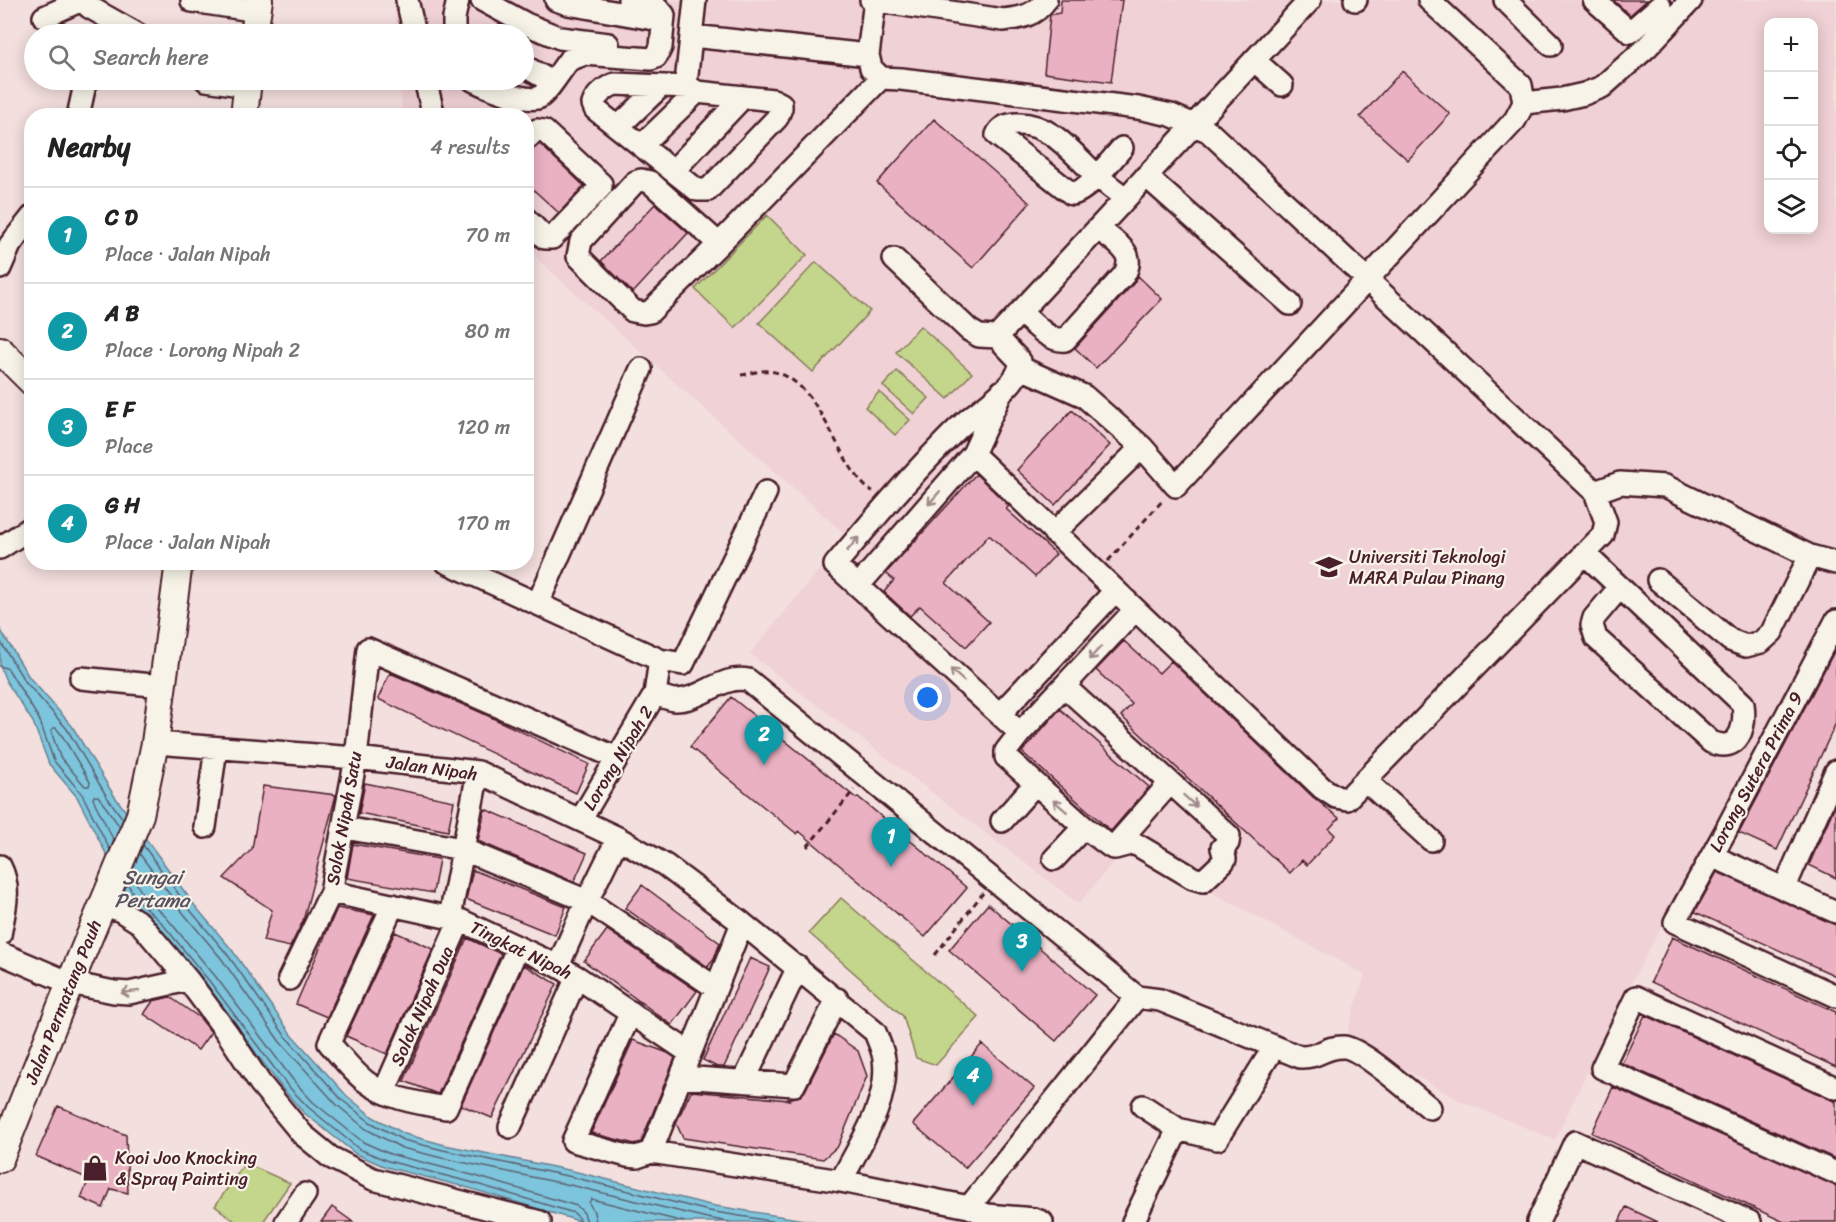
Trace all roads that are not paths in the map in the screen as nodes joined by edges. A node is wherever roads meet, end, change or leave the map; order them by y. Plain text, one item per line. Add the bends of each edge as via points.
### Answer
1 (82, 0) edge
2 (407, 0) edge
3 (458, 0) edge
4 (482, 0) edge
5 (555, 0) edge
6 (629, 0) edge
7 (695, 0) edge
8 (871, 0) edge
9 (875, 0) edge
10 (1046, 0) edge
11 (1310, 0) edge
12 (1429, 0) edge
13 (1505, 0) edge
14 (1594, 0) edge
15 (1691, 0) edge
16 (192, 1) edge
17 (1660, 6) dead end
18 (257, 15) edge
19 (44, 17) dead end
20 (663, 21) junction
21 (108, 24) edge
22 (413, 24) edge
23 (458, 24) edge
24 (526, 24) edge
25 (534, 27) edge
26 (692, 36) junction
27 (1551, 45) dead end
28 (659, 50) junction
29 (868, 55) junction
30 (1254, 60) junction
31 (534, 72) edge
32 (882, 78) junction
33 (552, 82) junction
34 (1282, 85) dead end
35 (661, 86) junction
36 (693, 89) junction
37 (84, 90) edge
38 (248, 90) edge
39 (428, 90) edge
40 (503, 90) edge
41 (743, 97) junction
42 (1524, 103) junction
43 (80, 108) edge
44 (246, 108) edge
45 (432, 108) edge
46 (1194, 124) junction
47 (618, 127) junction
48 (534, 132) edge
49 (641, 146) junction
50 (1122, 148) dead end
51 (673, 171) junction
52 (1146, 176) junction
53 (1125, 198) junction
54 (24, 227) edge
55 (534, 227) edge
56 (1098, 228) junction
57 (719, 244) junction
58 (894, 260) dead end
59 (0, 268) edge
60 (1366, 279) junction
61 (1290, 304) dead end
62 (1020, 312) junction
63 (997, 337) junction
64 (0, 350) edge
65 (1021, 368) junction
66 (641, 369) dead end
67 (24, 374) edge
68 (1002, 392) junction
69 (1142, 447) junction
70 (973, 454) junction
71 (766, 492) dead end
72 (1595, 492) junction
73 (24, 532) edge
74 (1054, 533) junction
75 (0, 548) edge
76 (1584, 553) junction
77 (1810, 556) junction
78 (1836, 564) edge
79 (178, 570) edge
80 (464, 570) edge
81 (1658, 580) dead end
82 (858, 585) junction
83 (1620, 587) junction
84 (1115, 591) junction
85 (538, 603) junction
86 (1135, 610) junction
87 (1836, 621) edge
88 (660, 660) junction
89 (81, 678) dead end
90 (162, 686) junction
91 (1064, 686) junction
92 (655, 694) junction
93 (1000, 714) junction
94 (1020, 733) junction
95 (155, 743) junction
96 (216, 748) junction
97 (356, 758) junction
98 (617, 758) junction
99 (1836, 771) edge
100 (478, 772) junction
101 (1365, 780) junction
102 (1170, 783) junction
103 (1035, 784) junction
104 (581, 819) junction
105 (1002, 821) dead end
106 (205, 827) dead end
107 (1084, 827) junction
108 (345, 828) junction
109 (618, 838) junction
110 (1431, 840) dead end
111 (1113, 848) junction
112 (462, 849) junction
113 (1712, 856) junction
114 (1054, 859) dead end
115 (0, 866) edge
116 (1784, 888) junction
117 (331, 892) junction
118 (587, 901) junction
119 (104, 904) junction
120 (393, 905) junction
121 (1836, 912) edge
122 (455, 919) junction
123 (742, 923) junction
124 (0, 935) edge
125 (518, 947) junction
126 (0, 953) edge
127 (558, 966) junction
128 (798, 967) junction
129 (578, 977) junction
130 (289, 978) dead end
131 (188, 980) junction
132 (70, 983) junction
133 (716, 988) junction
134 (1836, 996) edge
135 (1137, 997) junction
136 (837, 999) junction
137 (631, 1012) junction
138 (1274, 1047) junction
139 (690, 1053) junction
140 (681, 1077) junction
141 (744, 1081) junction
142 (1836, 1088) edge
143 (384, 1092) junction
144 (1143, 1106) dead end
145 (1430, 1108) dead end
146 (510, 1127) dead end
147 (1178, 1129) junction
148 (1, 1151) edge
149 (651, 1152) junction
150 (1836, 1173) edge
151 (841, 1181) junction
152 (305, 1194) dead end
153 (969, 1207) junction
154 (286, 1222) edge
155 (540, 1222) edge
156 (1042, 1222) edge
157 (1133, 1222) edge
158 (1538, 1222) edge
159 (1750, 1222) edge

1 - 19 street
1 - 21 street
2 - 22 street
3 - 23 street
4 - 24 street
5 - 20 street
6 - 20 street via 658,8 664,15
7 - 26 street
8 - 9 street
9 - 10 street via 1003,20 1024,17
9 - 29 street
11 - 30 street
12 - 42 street via 1521,85
13 - 27 street
14 - 17 street via 1630,32
15 - 42 street via 1602,87 1562,99
16 - 18 street
20 - 28 street
25 - 28 street via 560,38
26 - 29 street
26 - 36 street via 686,83
28 - 33 street via 651,59 585,54 569,60
29 - 32 street via 871,68
30 - 34 street
30 - 46 street
31 - 33 street
32 - 46 street via 1138,108
32 - 57 street
33 - 40 street via 541,97 532,99
35 - 36 street
35 - 47 street
35 - 47 street via 615,84 594,99 595,109
36 - 41 street
36 - 49 street
37 - 43 street
38 - 44 main road
39 - 45 street
41 - 51 street
41 - 51 street via 773,100 782,108 708,190 697,190
42 - 60 street via 1515,120
46 - 52 street
46 - 60 street via 1208,131
47 - 49 street
48 - 55 street via 544,131 601,187 552,238 545,238
49 - 51 street
50 - 53 street via 1096,175
52 - 53 street
52 - 61 street
53 - 56 street
54 - 59 street via 10,245
56 - 62 street
56 - 62 street via 1126,252 1129,267 1065,340 1050,336
57 - 57 street via 650,312 644,313 633,311 578,256 581,241 641,180 650,182
58 - 63 street via 969,330 979,336
60 - 69 street via 1176,486
60 - 72 street
62 - 63 street
63 - 65 street via 1020,361
64 - 67 main road
65 - 68 street
65 - 69 street via 1084,396
66 - 85 street
68 - 70 street
82 -> 68 street via 835,565 961,425
69 - 74 street
70 - 74 street
70 -> 82 street
71 - 88 street via 683,664
72 - 76 street via 1606,522 1603,535
72 - 77 street via 1620,483 1665,486
73 - 75 street
74 - 84 street
76 - 83 street
76 - 101 street
77 - 78 street
77 - 81 street via 1772,632 1761,642 1746,646 1730,640
79 - 90 main road, Jalan Permatang Pauh
80 - 85 street
93 -> 82 street
83 - 83 street via 1743,704 1743,724 1731,745 1711,742 1596,638 1594,618
84 - 86 street
84 - 93 street
85 - 88 street
86 -> 91 street
86 - 101 street via 1322,788 1347,799
87 - 113 street, Lorong Sutera Prima 9
88 - 92 street, Lorong Nipah 2
89 - 90 street
90 - 95 main road, Jalan Permatang Pauh
91 - 94 street
91 - 102 street
92 - 98 street, Lorong Nipah 2
92 - 135 street via 674,700 691,698 729,681 748,680
93 - 94 street
94 - 103 street via 1005,754
95 - 96 street, Jalan Nipah
95 - 119 main road, Jalan Permatang Pauh via 140,815
96 - 97 street, Jalan Nipah
96 - 106 street
97 - 98 street, Solok Nipah Satu via 368,649
97 - 100 street, Jalan Nipah
97 - 108 street, Solok Nipah Satu
98 - 104 street, Lorong Nipah 2
99 - 116 street
100 - 104 street, Jalan Nipah
100 - 112 street, Solok Nipah Dua
101 - 110 street
102 - 111 street
102 -> 111 street via 1228,836 1228,843 1222,848 1223,862 1203,881 1134,843
103 - 105 street
107 -> 103 street
104 - 109 street, Jalan Nipah
107 - 111 street
107 - 114 street
108 - 112 street
108 - 117 street, Solok Nipah Satu
109 - 118 street
109 - 123 street, Jalan Nipah via 665,865
112 - 118 street
112 - 122 street, Solok Nipah Dua
113 - 116 street
113 - 134 street, Lorong Sutera Prima 9 via 1675,922
115 - 124 street via 6,878 7,897
116 - 121 street
117 - 120 street, Tingkat Nipah
117 - 130 street, Solok Nipah Satu
118 - 127 street
118 - 133 street
119 - 131 street via 140,923
119 - 132 main road, Jalan Permatang Pauh
120 - 122 street, Tingkat Nipah
120 - 143 street via 329,1043 365,1081
122 - 125 street, Tingkat Nipah
122 - 143 street, Solok Nipah Dua
123 - 128 street, Jalan Nipah
123 - 133 street
125 - 127 street, Tingkat Nipah
125 - 143 street via 446,1108
126 - 132 street
127 - 129 street, Tingkat Nipah
128 - 136 street, Jalan Nipah
128 - 141 street
129 - 137 street, Tingkat Nipah
129 - 146 street
131 -> 132 street via 121,993
131 - 155 street via 260,1083 302,1134 330,1157 373,1179
132 - 148 main road, Jalan Permatang Pauh
133 - 139 street
135 - 138 street via 1160,1000
135 - 153 street
136 - 141 street via 794,1085
136 - 151 street, Jalan Nipah via 875,1032 884,1058 883,1087 874,1115
137 - 139 street, Tingkat Nipah
137 - 149 street via 573,1141 627,1156
138 - 145 street via 1300,1058 1312,1058 1332,1047 1347,1047
138 - 147 street via 1217,1139
139 - 140 street
140 - 141 street
140 - 149 street
142 - 150 street via 1636,997 1602,1068
144 - 147 street
147 - 157 street
149 - 151 street
151 - 153 street
152 - 154 street
153 - 156 street via 987,1215
158 - 159 street via 1575,1142

